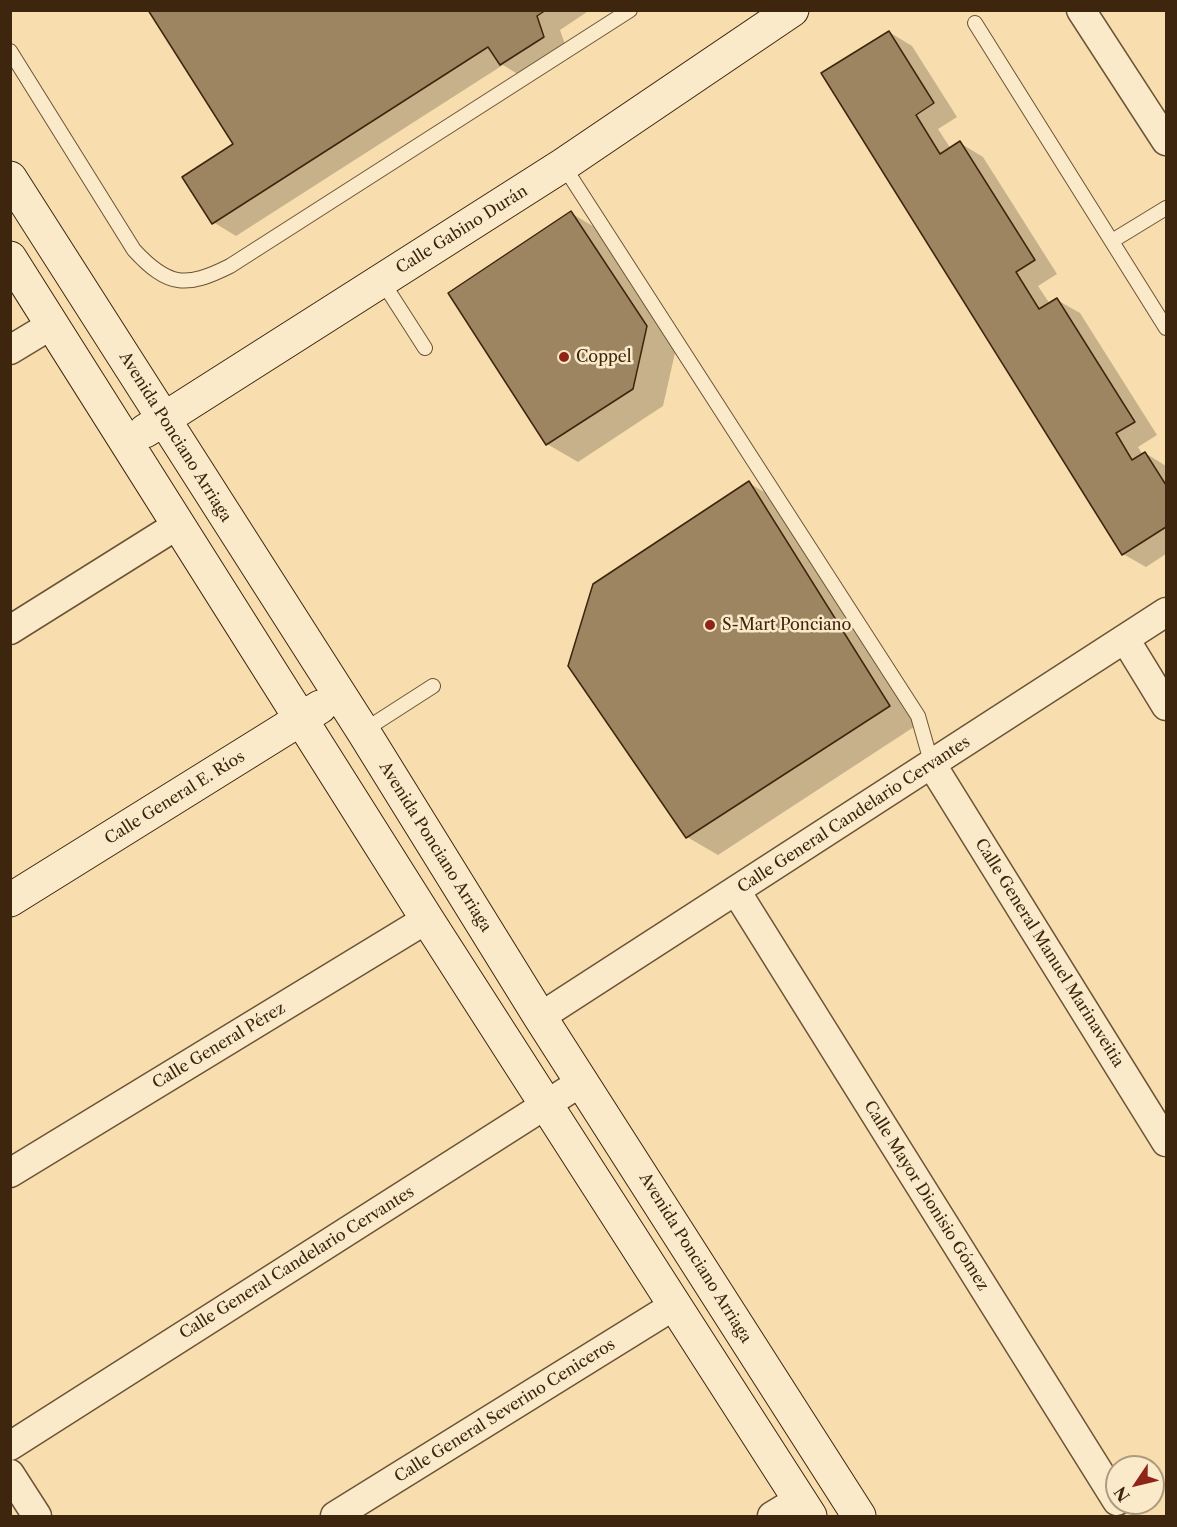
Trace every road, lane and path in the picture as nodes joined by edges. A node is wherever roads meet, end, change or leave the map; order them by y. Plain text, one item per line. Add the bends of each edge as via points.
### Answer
1 (630, 10) edge
2 (792, 10) edge
3 (1081, 10) edge
4 (975, 23) dead end
5 (10, 51) edge
6 (1167, 141) edge
7 (563, 165) junction
8 (10, 178) edge
9 (1167, 208) edge
10 (1112, 241) junction
11 (10, 258) edge
12 (382, 281) junction
13 (52, 324) junction
14 (1167, 328) edge
15 (425, 348) dead end
16 (10, 350) edge
17 (164, 419) junction
18 (127, 442) junction
19 (179, 524) junction
20 (1167, 612) edge
21 (10, 630) edge
22 (1125, 639) junction
23 (433, 686) dead end
24 (339, 695) junction
25 (1167, 706) edge
26 (301, 719) junction
27 (363, 731) junction
28 (932, 765) junction
29 (736, 891) junction
30 (10, 900) edge
31 (427, 919) junction
32 (540, 1017) junction
33 (583, 1081) junction
34 (545, 1105) junction
35 (1167, 1142) edge
36 (10, 1173) edge
37 (675, 1305) junction
38 (10, 1446) edge
39 (10, 1474) edge
40 (1105, 1481) edge
41 (805, 1508) edge
42 (37, 1516) edge
43 (335, 1516) edge
44 (772, 1516) edge
45 (859, 1516) edge

1 - 5 lane via 230,266 205,278 180,281 154,271 134,250
2 - 7 main road, Calle Gabino Durán
3 - 6 street
4 - 10 lane
7 - 12 main road, Calle Gabino Durán
7 - 28 lane via 918,716
8 - 17 main road, Avenida Ponciano Arriaga
9 - 10 lane
10 - 14 lane
11 - 13 main road
12 - 15 lane
12 - 17 main road, Calle Gabino Durán
13 - 16 street
13 - 18 main road
17 - 18 main road, Calle Gabino Durán
17 - 24 main road, Avenida Ponciano Arriaga
18 - 19 main road
19 - 21 street
19 - 26 main road
20 - 22 street, Calle General Candelario Cervantes
22 - 25 street
22 - 28 street, Calle General Candelario Cervantes
23 - 27 lane
24 - 26 main road, Calle General E. Ríos
24 - 27 main road, Avenida Ponciano Arriaga
26 - 30 main road, Calle General E. Ríos
26 - 31 main road
27 - 32 main road, Avenida Ponciano Arriaga
28 - 29 street, Calle General Candelario Cervantes
28 - 35 street, Calle General Manuel Marinaveitia
29 - 32 street, Calle General Candelario Cervantes
29 - 40 street, Calle Mayor Dionisio Gómez
31 - 34 main road
31 - 36 street, Calle General Pérez
32 - 33 main road, Avenida Ponciano Arriaga
33 - 34 street, Calle General Candelario Cervantes
33 - 45 main road, Avenida Ponciano Arriaga
34 - 37 main road
34 - 38 street, Calle General Candelario Cervantes
37 - 41 main road
37 - 43 street, Calle General Severino Ceniceros
39 - 42 street
41 - 44 street

